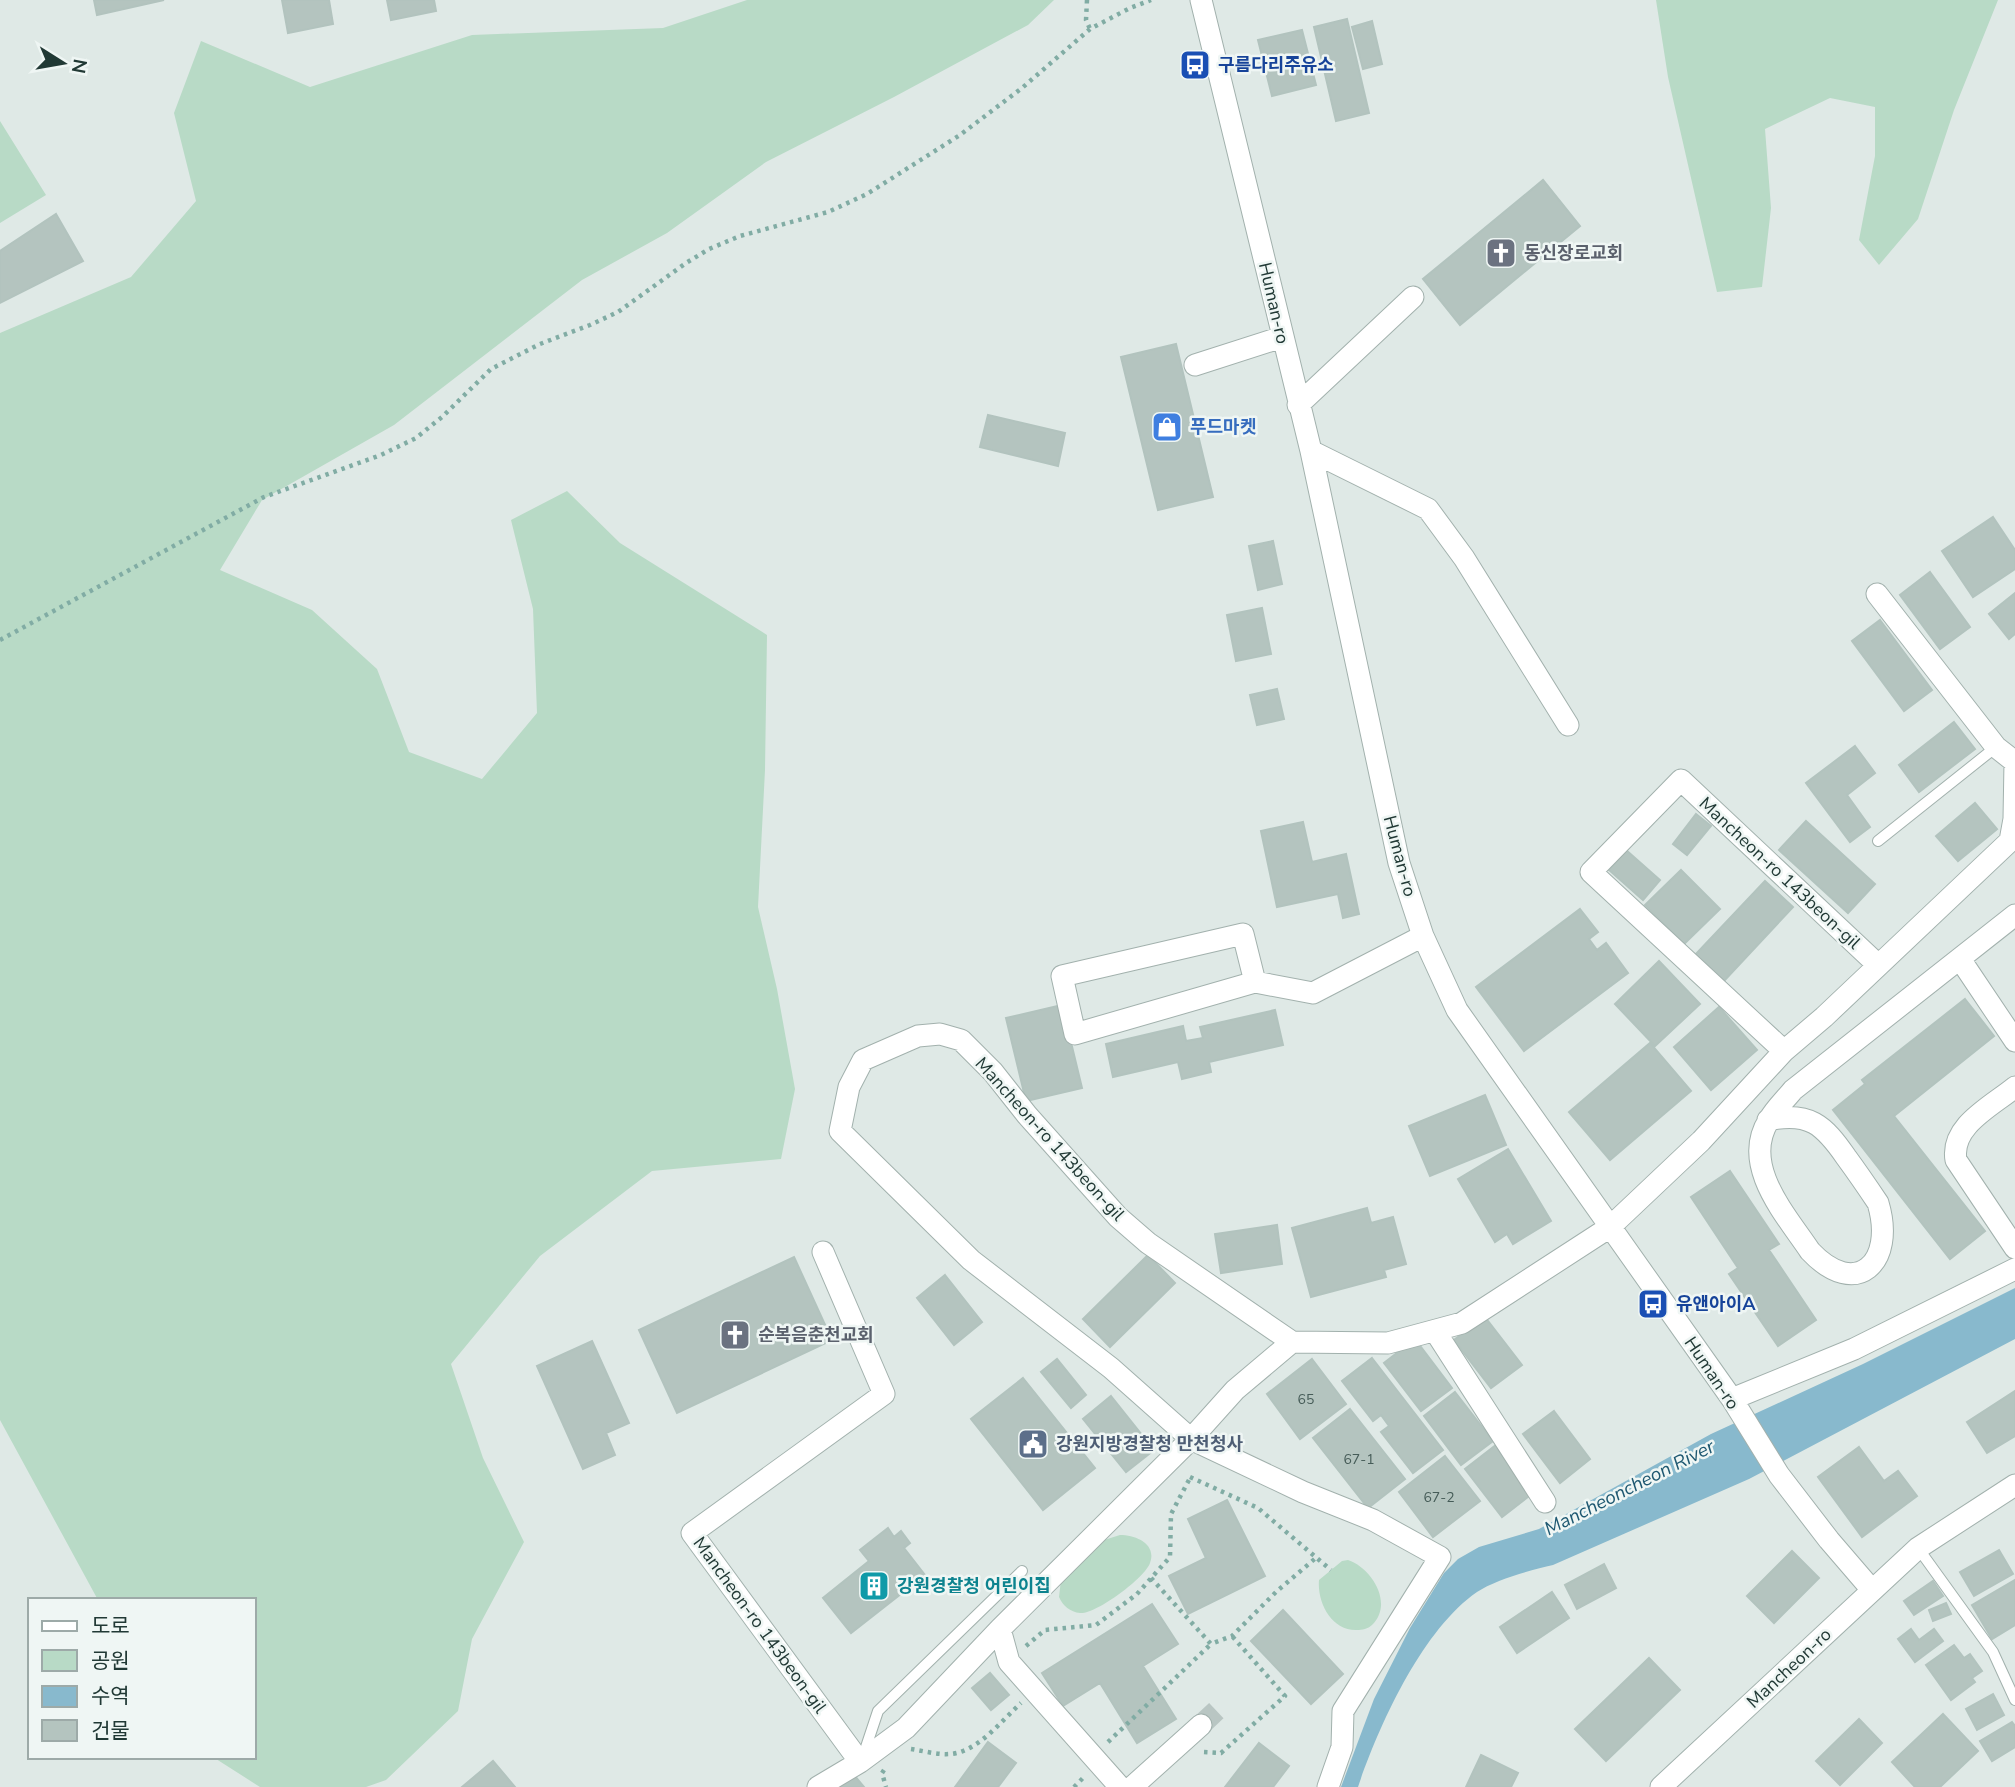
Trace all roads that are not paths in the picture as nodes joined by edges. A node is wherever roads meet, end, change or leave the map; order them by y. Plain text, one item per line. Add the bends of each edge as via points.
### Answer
1 (1201, 0) edge
2 (1413, 297) dead end
3 (1282, 337) junction
4 (1195, 365) dead end
5 (1298, 405) junction
6 (1311, 451) junction
7 (1877, 594) dead end
8 (1568, 724) dead end
9 (1996, 747) junction
10 (2015, 762) edge
11 (2015, 804) edge
12 (2013, 839) edge
13 (1878, 841) dead end
14 (2015, 915) edge
15 (1423, 936) junction
16 (1960, 959) junction
17 (1878, 965) junction
18 (1255, 982) junction
19 (2015, 1041) edge
20 (1784, 1051) junction
21 (2015, 1087) edge
22 (1768, 1120) junction
23 (1610, 1227) junction
24 (2015, 1248) edge
25 (823, 1252) dead end
26 (2015, 1269) edge
27 (1435, 1331) junction
28 (1292, 1342) junction
29 (1734, 1404) junction
30 (1191, 1439) junction
31 (2015, 1485) edge
32 (1545, 1502) dead end
33 (1918, 1548) junction
34 (1022, 1571) dead end
35 (1872, 1590) junction
36 (1000, 1629) junction
37 (2015, 1700) edge
38 (1201, 1724) tunnel mouth
39 (860, 1762) junction
40 (818, 1787) edge
41 (1119, 1787) edge
42 (1132, 1787) edge
43 (1328, 1787) edge
44 (1661, 1787) edge

1 - 3 street, Human-ro
2 - 5 street
3 - 4 street
3 - 5 street, Human-ro
5 - 6 street, Human-ro
6 - 8 street via 1428,509
6 - 15 street, Human-ro via 1399,863
7 - 9 street
9 - 10 street
9 - 13 lane
10 - 11 street
11 - 12 street
12 - 17 street
14 - 16 street
15 - 18 street via 1313,993
15 - 23 street, Human-ro via 1457,1010
16 - 19 street
16 - 22 street via 1793,1090
17 - 20 street
17 - 20 street, Mancheon-ro 143beon-gil via 1681,780 1591,872
18 - 18 street via 1243,934 1062,976 1076,1034
20 - 23 street via 1702,1141
21 - 24 street via 1964,1128 1954,1152
22 - 22 street via 1761,1146 1764,1179 1810,1251 1819,1261 1842,1271 1868,1268 1883,1244 1878,1203 1821,1126 1797,1118
23 - 27 street via 1462,1323
23 - 29 street, Human-ro
25 - 39 street, Mancheon-ro 143beon-gil via 884,1394 692,1533
26 - 29 street
27 - 28 street via 1388,1343
27 - 32 street
28 - 30 street via 1235,1390
28 - 30 street, Mancheon-ro 143beon-gil via 1148,1243 1118,1217 961,1040 940,1034 918,1036 863,1060 849,1087 839,1130 971,1260 1111,1368
29 - 35 street, Human-ro via 1779,1475
30 - 36 street
30 - 43 street via 1373,1520 1440,1557 1343,1711 1342,1747
31 - 33 street, Mancheon-ro
33 - 35 street, Mancheon-ro
33 - 37 lane via 1993,1652
34 - 39 lane via 878,1711
35 - 44 street, Mancheon-ro
36 - 39 street via 906,1728
36 - 41 street via 1009,1662
38 - 42 street
39 - 40 street

